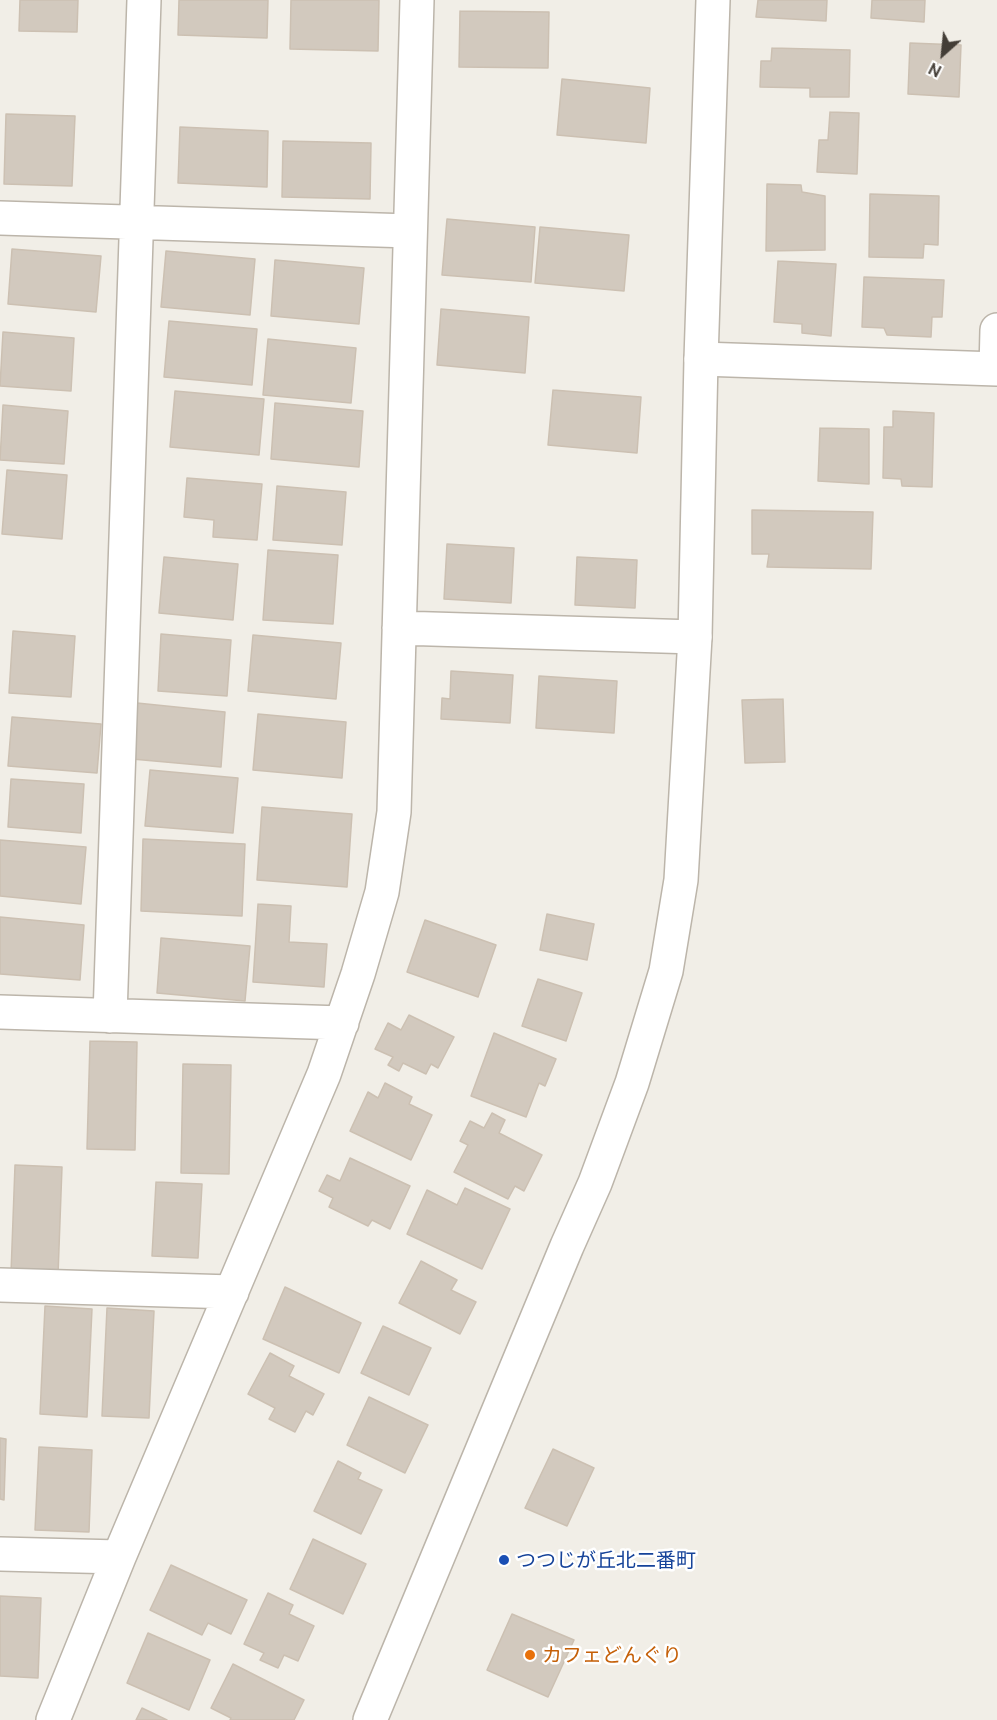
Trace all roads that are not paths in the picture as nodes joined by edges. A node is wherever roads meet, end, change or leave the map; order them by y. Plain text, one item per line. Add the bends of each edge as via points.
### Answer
1 (144, 0) edge
2 (417, 0) edge
3 (713, 0) edge
4 (0, 218) edge
5 (136, 224) junction
6 (410, 231) junction
7 (997, 330) edge
8 (701, 359) junction
9 (996, 369) edge
10 (399, 628) junction
11 (695, 637) junction
12 (0, 1012) edge
13 (110, 1016) junction
14 (342, 1023) junction
15 (0, 1285) edge
16 (231, 1292) junction
17 (0, 1554) edge
18 (119, 1557) junction
19 (53, 1720) edge
20 (370, 1720) edge

1 - 5 street
2 - 6 street
3 - 8 street
4 - 5 street
5 - 6 street
5 - 13 street
6 - 10 street
7 - 9 street
8 - 9 street
8 - 11 street
10 - 11 street
10 - 14 street via 394,812 386,869
11 - 20 street via 681,880 662,982 632,1083 595,1184
12 - 13 street
13 - 14 street
14 - 16 street
15 - 16 street
16 - 18 street
17 - 18 street
18 - 19 street

